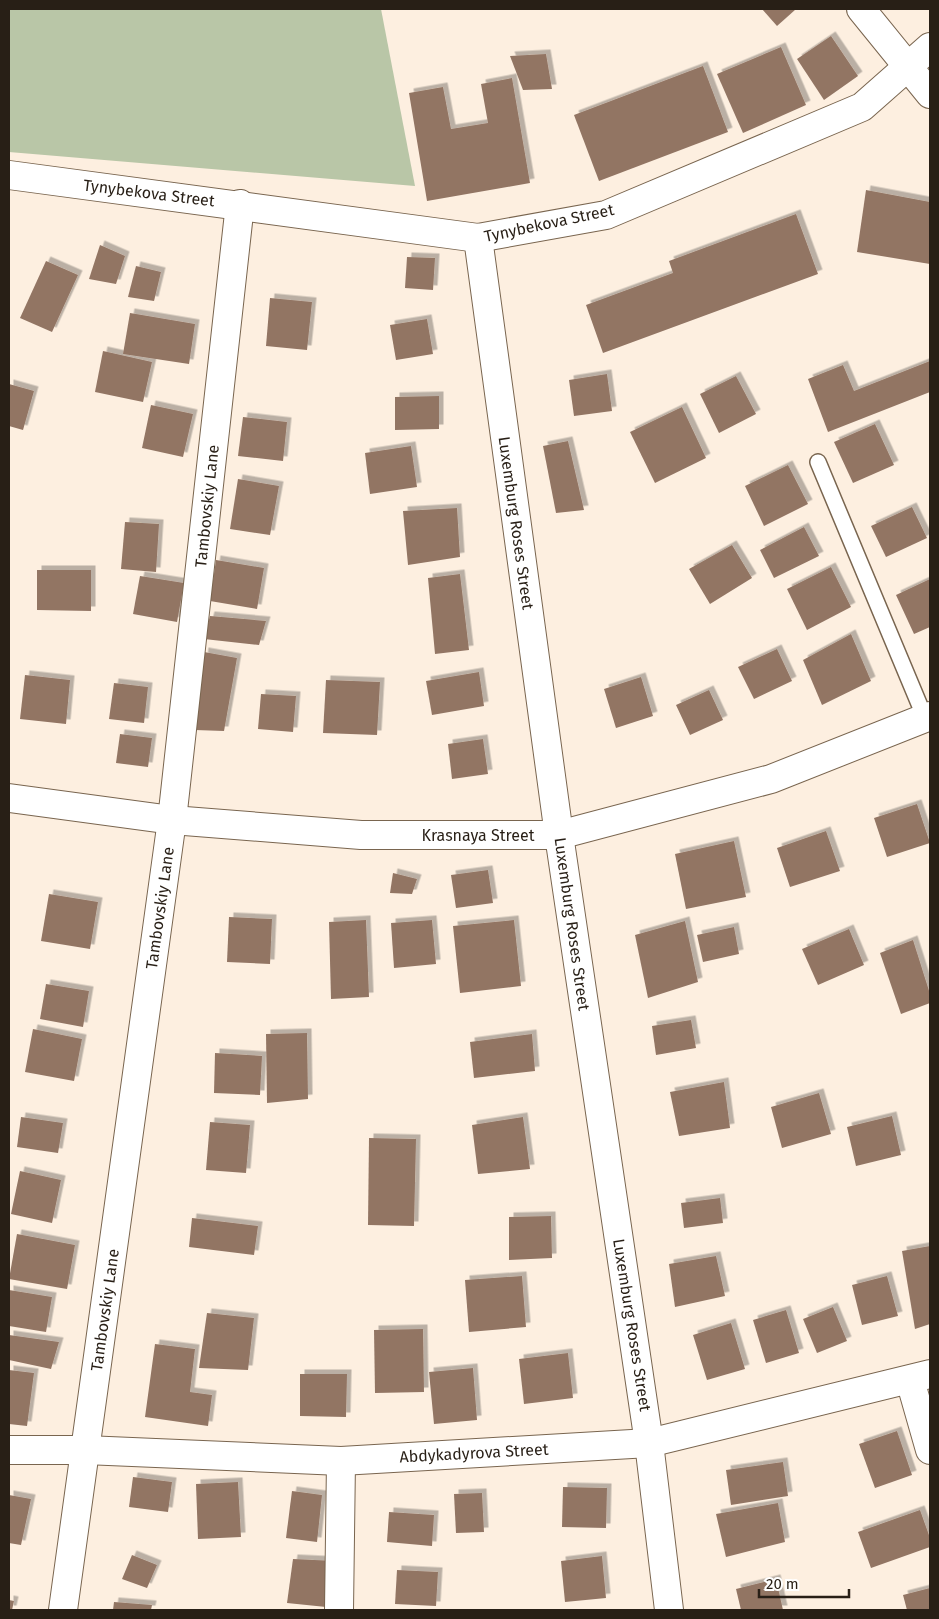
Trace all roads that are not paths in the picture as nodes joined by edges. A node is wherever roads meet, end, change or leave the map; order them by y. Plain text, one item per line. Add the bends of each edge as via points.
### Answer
1 (861, 9) edge
2 (930, 47) edge
3 (908, 67) junction
4 (930, 94) edge
5 (9, 175) edge
6 (240, 204) junction
7 (478, 238) junction
8 (818, 462) dead end
9 (928, 717) edge
10 (9, 798) edge
11 (172, 820) junction
12 (558, 835) junction
13 (920, 1377) edge
14 (650, 1443) junction
15 (9, 1450) edge
16 (85, 1450) junction
17 (930, 1450) edge
18 (341, 1461) junction
19 (63, 1610) edge
20 (339, 1610) edge
21 (669, 1610) edge

1 - 3 street
2 - 3 street, Tynybekova Street
3 - 4 street
3 - 7 street, Tynybekova Street via 862,107 606,215
5 - 6 street, Tynybekova Street
6 - 7 street, Tynybekova Street
6 - 11 street, Tambovskiy Lane
7 - 12 street, Luxemburg Roses Street
8 - 9 lane
9 - 12 street, Krasnaya Street via 771,779
10 - 11 street, Krasnaya Street
11 - 12 street, Krasnaya Street via 361,834
11 - 16 street, Tambovskiy Lane
12 - 14 street, Luxemburg Roses Street
13 - 14 street, Abdykadyrova Street
13 - 17 street
14 - 18 street, Abdykadyrova Street
14 - 21 street, Luxemburg Roses Street
15 - 16 street, Abdykadyrova Street
16 - 18 street, Abdykadyrova Street
16 - 19 street, Tambovskiy Lane
18 - 20 street

